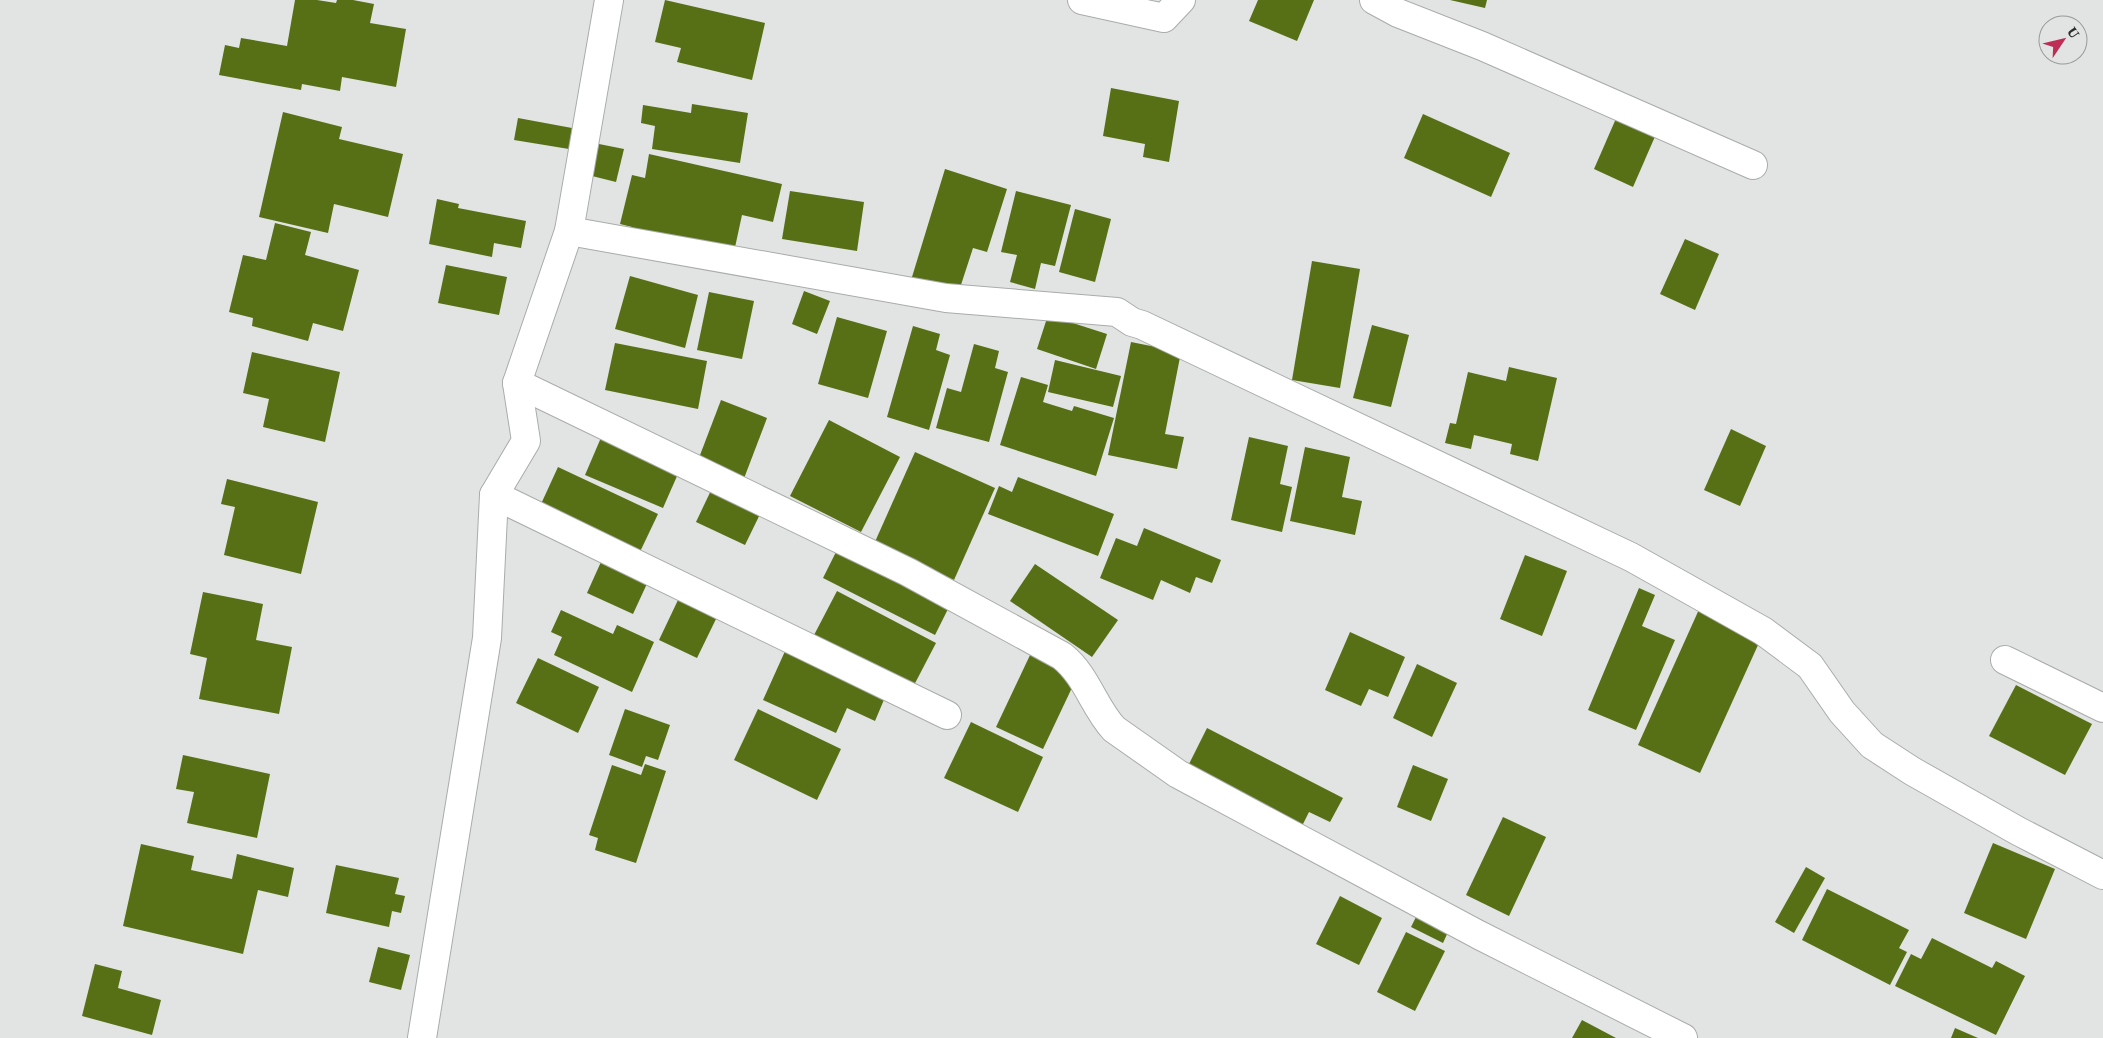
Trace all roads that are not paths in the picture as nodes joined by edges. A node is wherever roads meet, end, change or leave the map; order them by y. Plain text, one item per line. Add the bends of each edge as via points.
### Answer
1 (609, 0) edge
2 (1082, 0) edge
3 (1181, 0) edge
4 (1374, 0) edge
5 (1753, 165) dead end
6 (569, 231) junction
7 (517, 383) junction
8 (494, 495) junction
9 (2005, 660) dead end
10 (2103, 708) edge
11 (947, 715) dead end
12 (2103, 875) edge
13 (422, 1038) edge
14 (1683, 1038) edge

1 - 6 street
2 - 3 street via 1164,18
4 - 5 street
6 - 7 street
6 - 12 street via 946,298 1117,312 1132,322 1631,557 1763,632 1810,666 1842,712 1872,746 2018,831
7 - 8 street via 526,441
7 - 14 street via 908,572 1062,656 1074,665 1114,728 1178,774 1479,935
8 - 11 street
8 - 13 street via 488,638
9 - 10 street

